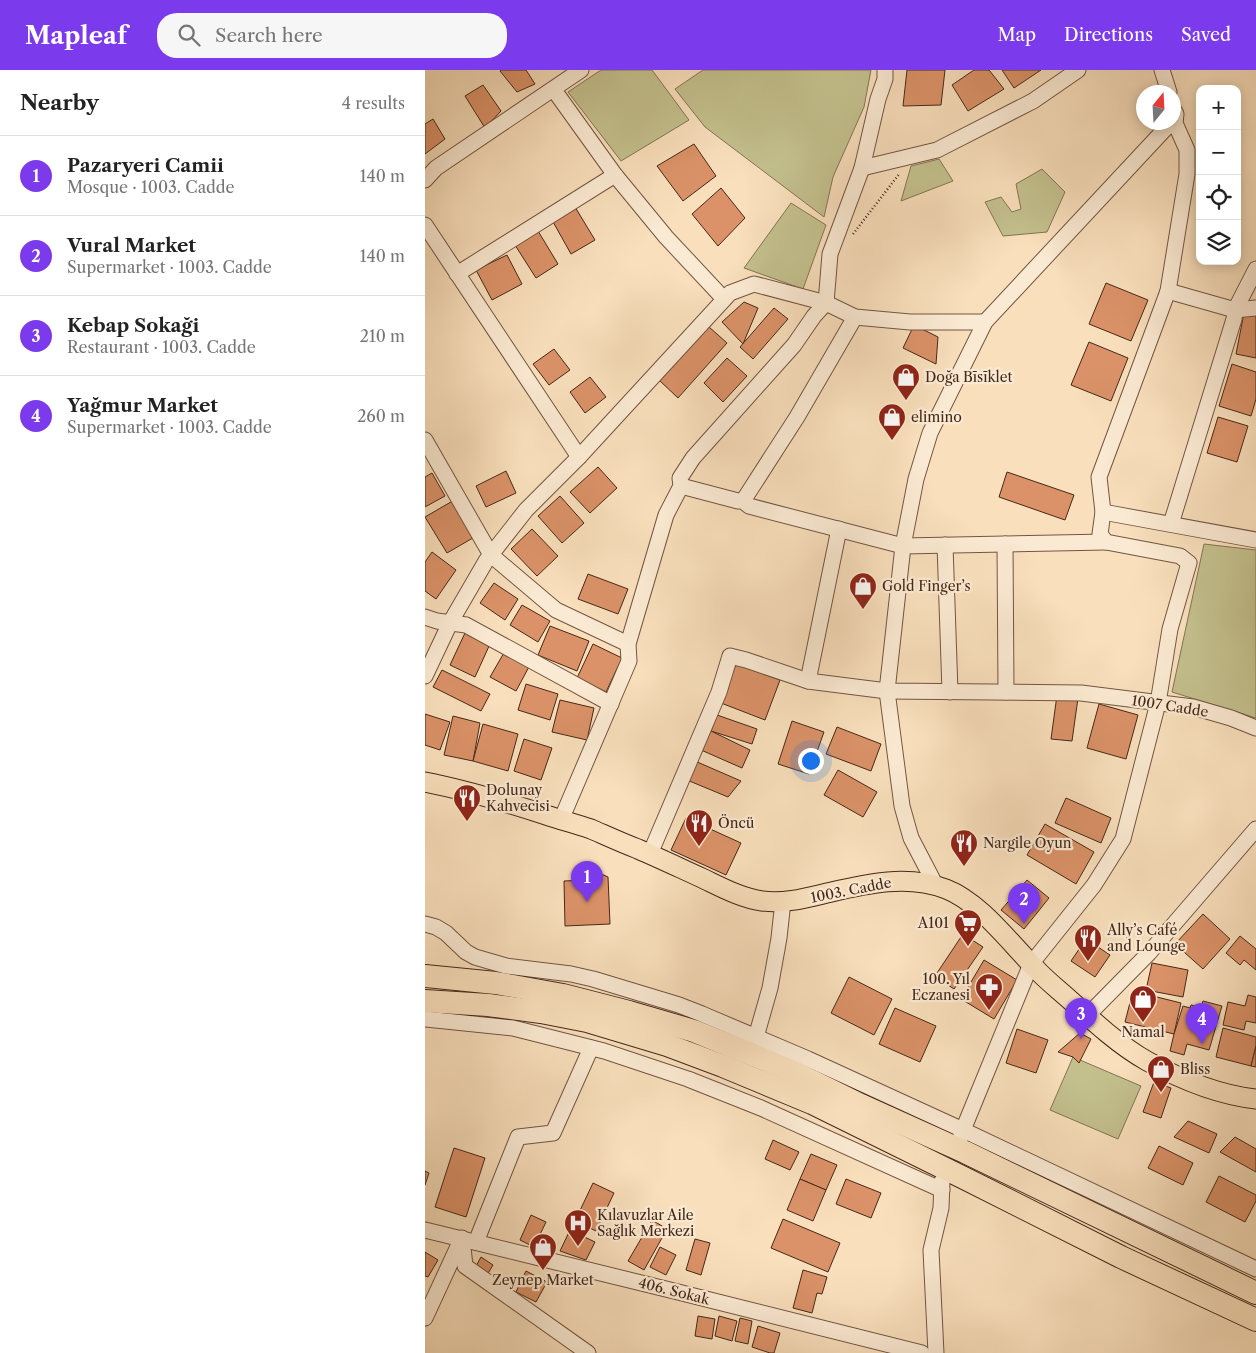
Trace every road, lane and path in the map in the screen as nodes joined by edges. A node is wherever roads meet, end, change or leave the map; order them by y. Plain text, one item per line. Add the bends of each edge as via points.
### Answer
1 (581, 70) edge
2 (885, 70) edge
3 (1078, 70) edge
4 (1162, 70) edge
5 (1167, 85) edge
6 (554, 90) junction
7 (1164, 130) edge
8 (1178, 130) edge
9 (913, 156) junction
10 (861, 168) junction
11 (615, 175) junction
12 (425, 180) edge
13 (425, 225) edge
14 (848, 240) dead end
15 (1256, 269) edge
16 (457, 274) junction
17 (1168, 291) junction
18 (724, 299) junction
19 (826, 303) junction
20 (1256, 308) edge
21 (1235, 310) junction
22 (855, 317) junction
23 (985, 322) junction
24 (425, 440) edge
25 (579, 457) junction
26 (431, 462) edge
27 (681, 486) junction
28 (743, 500) junction
29 (1103, 512) junction
30 (1171, 524) junction
31 (839, 529) junction
32 (1256, 540) edge
33 (1106, 542) junction
34 (1005, 544) junction
35 (945, 545) junction
36 (903, 546) junction
37 (491, 555) junction
38 (425, 617) edge
39 (450, 623) junction
40 (628, 644) junction
41 (425, 676) edge
42 (808, 681) junction
43 (887, 691) junction
44 (951, 692) junction
45 (1006, 692) junction
46 (1158, 703) junction
47 (611, 704) junction
48 (1256, 728) edge
49 (425, 782) edge
50 (561, 820) junction
51 (1256, 829) edge
52 (650, 854) junction
53 (936, 886) junction
54 (783, 901) junction
55 (425, 924) edge
56 (1031, 964) junction
57 (425, 976) edge
58 (425, 1001) edge
59 (1087, 1016) junction
60 (425, 1019) edge
61 (755, 1037) junction
62 (591, 1048) junction
63 (1256, 1100) edge
64 (960, 1139) junction
65 (942, 1167) junction
66 (942, 1190) junction
67 (425, 1230) edge
68 (469, 1240) junction
69 (1256, 1270) edge
70 (1256, 1293) edge
71 (425, 1318) edge
72 (1256, 1320) edge
73 (588, 1353) edge
74 (922, 1353) edge
75 (936, 1353) edge

1 - 6 street
2 - 10 street
3 - 9 street via 1033,101 937,150
4 - 5 street
6 - 11 street
6 - 12 street via 437,168
7 - 23 street
8 - 17 street via 1187,150 1187,174
9 - 10 street
9 - 14 path
10 - 19 street via 831,254
11 - 16 street
11 - 18 street via 666,237
13 - 16 street
15 - 21 street
16 - 25 street
17 - 21 street
17 - 29 street via 1099,478
18 - 19 street via 730,293 754,284
18 - 25 street
19 - 22 street
19 - 27 street via 794,345 693,458 680,478
20 - 21 street
21 - 30 street
22 - 23 street via 910,322
22 - 28 street via 797,417
23 - 36 street via 930,433 916,478
24 - 26 street
25 - 37 street via 526,510
26 - 37 street
27 - 28 street
27 - 40 street via 666,515
28 - 31 street via 749,506
29 - 30 street
29 - 33 street via 1100,534
30 - 32 street
31 - 36 street
31 - 42 street
33 - 34 street
33 - 46 street via 1180,556 1189,563 1170,629
34 - 35 street
34 - 45 street
35 - 36 street
35 - 44 street
36 - 43 street
37 - 39 street
37 - 40 street via 556,610
38 - 39 street
39 - 41 street
39 - 47 street via 466,625
40 - 47 street via 629,661
42 - 43 street, 1007 Cadde
42 - 52 street, 1007 Cadde via 730,656 719,692
43 - 44 street, 1007 Cadde
43 - 53 street via 903,806 911,838
44 - 45 street, 1007 Cadde
45 - 46 street, 1007 Cadde via 1081,693
46 - 48 street, 1007 Cadde via 1193,707
46 - 56 street via 1123,839 1094,885
47 - 50 street
49 - 50 main road, 1003. Cadde
50 - 52 main road, 1003. Cadde
51 - 59 street via 1149,953
52 - 54 main road, 1003. Cadde via 747,897
53 - 54 main road, 1003. Cadde via 901,881 878,882
53 - 56 main road, 1003. Cadde via 965,898
54 - 61 street via 770,988
55 - 61 street via 446,933 475,957 506,966 593,979 679,1005
56 - 59 main road, 1003. Cadde
56 - 64 street
57 - 64 highway via 496,983 563,995 694,1031 800,1075 861,1105
58 - 65 highway via 541,1012 628,1033 777,1088
59 - 63 main road, 1003. Cadde via 1139,1056 1173,1074
60 - 62 street via 513,1028
61 - 64 street via 808,1059
62 - 66 street via 688,1079 761,1108
62 - 68 street via 553,1133 518,1138
64 - 69 street
64 - 70 highway
65 - 66 street
65 - 72 highway
66 - 75 street via 931,1250
67 - 68 street, 406. Sokak
68 - 71 street
68 - 73 street via 465,1266
68 - 74 street, 406. Sokak

